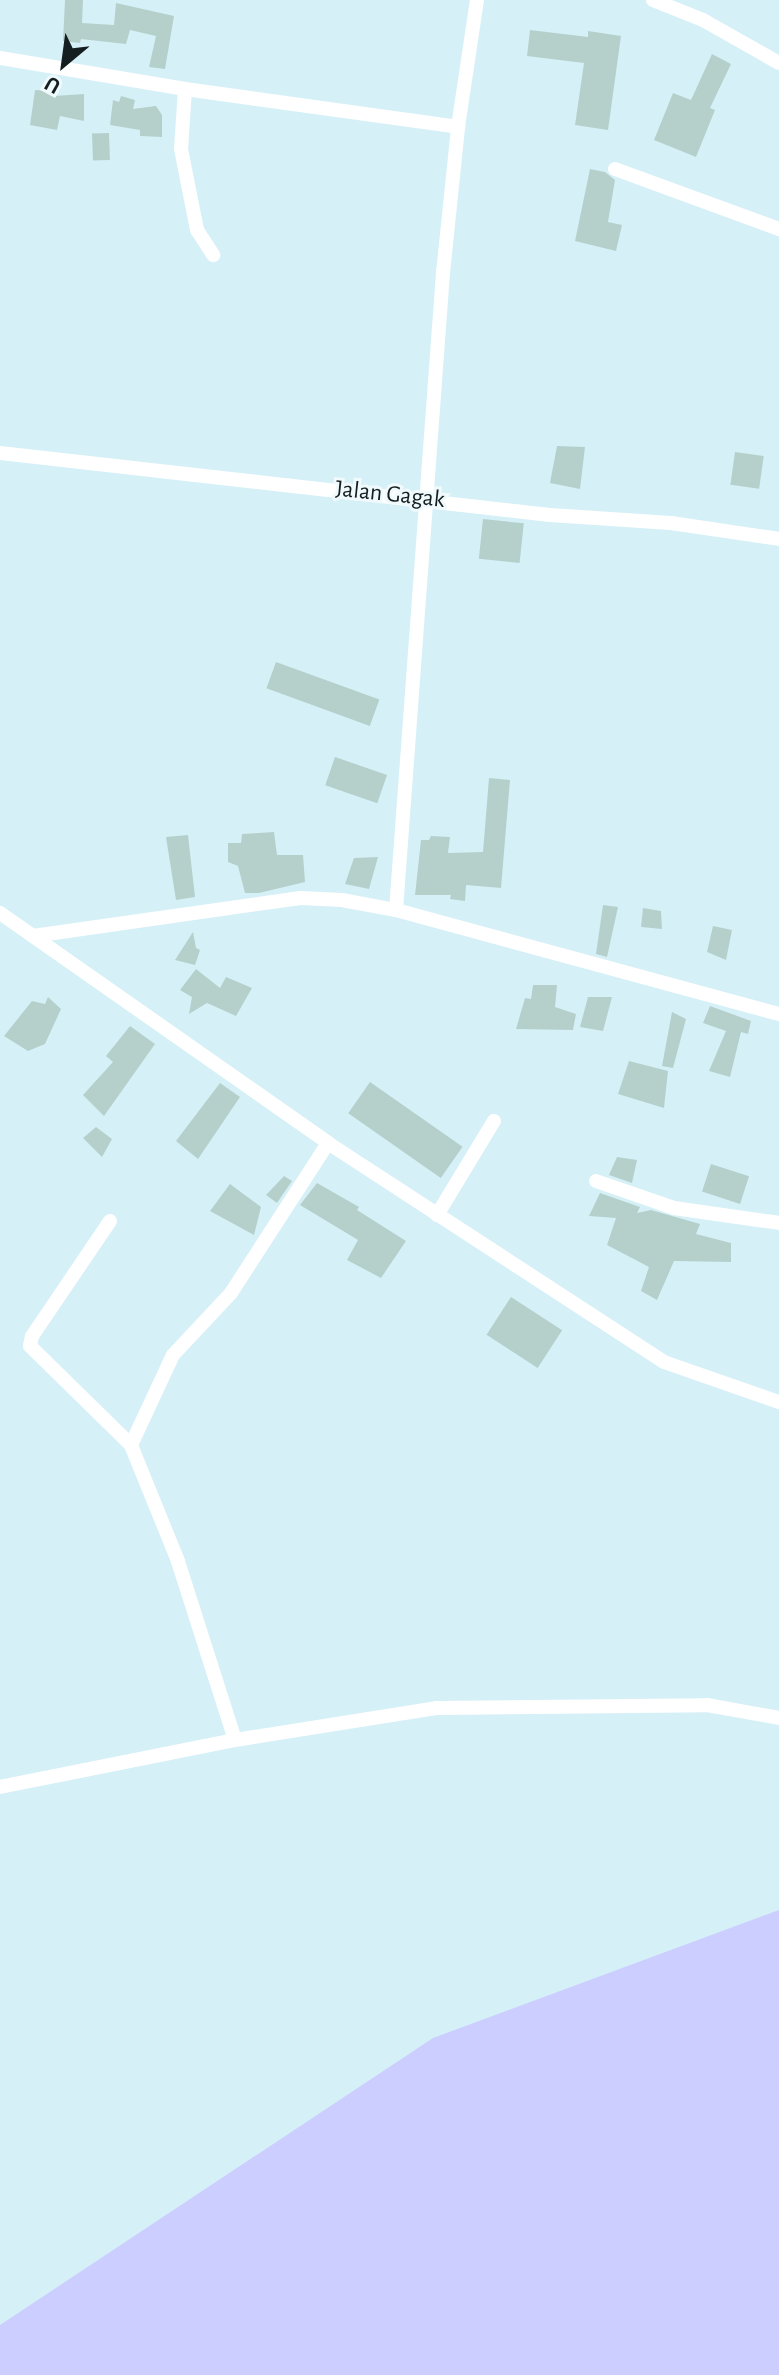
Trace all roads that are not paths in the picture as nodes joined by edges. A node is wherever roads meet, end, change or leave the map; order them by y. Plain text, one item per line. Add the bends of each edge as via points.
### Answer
1 (477, 0) edge
2 (653, 0) edge
3 (0, 58) edge
4 (779, 63) edge
5 (185, 89) junction
6 (458, 127) junction
7 (615, 169) dead end
8 (779, 229) edge
9 (213, 255) dead end
10 (0, 453) edge
11 (428, 499) junction
12 (779, 539) edge
13 (396, 910) junction
14 (0, 913) edge
15 (33, 936) junction
16 (779, 1014) edge
17 (494, 1121) dead end
18 (328, 1143) junction
19 (596, 1181) dead end
20 (437, 1215) junction
21 (110, 1221) dead end
22 (779, 1223) edge
23 (779, 1402) edge
24 (131, 1445) junction
25 (779, 1718) edge
26 (235, 1740) junction
27 (0, 1787) edge

1 - 6 street
2 - 4 street via 703,20
3 - 5 street
5 - 6 street
5 - 9 street via 181,149 197,230
6 - 11 street
7 - 8 street
10 - 11 street, Jalan Gagak
11 - 12 street, Jalan Gagak
11 - 13 street
13 - 15 street via 300,898
13 - 16 street
14 - 15 street
15 - 18 street
17 - 20 street
18 - 20 street
18 - 24 street via 231,1293 173,1355
19 - 22 street via 674,1208
20 - 23 street via 664,1362
21 - 24 street via 30,1346
24 - 26 street via 178,1561
25 - 26 street via 707,1705 437,1708
26 - 27 street

